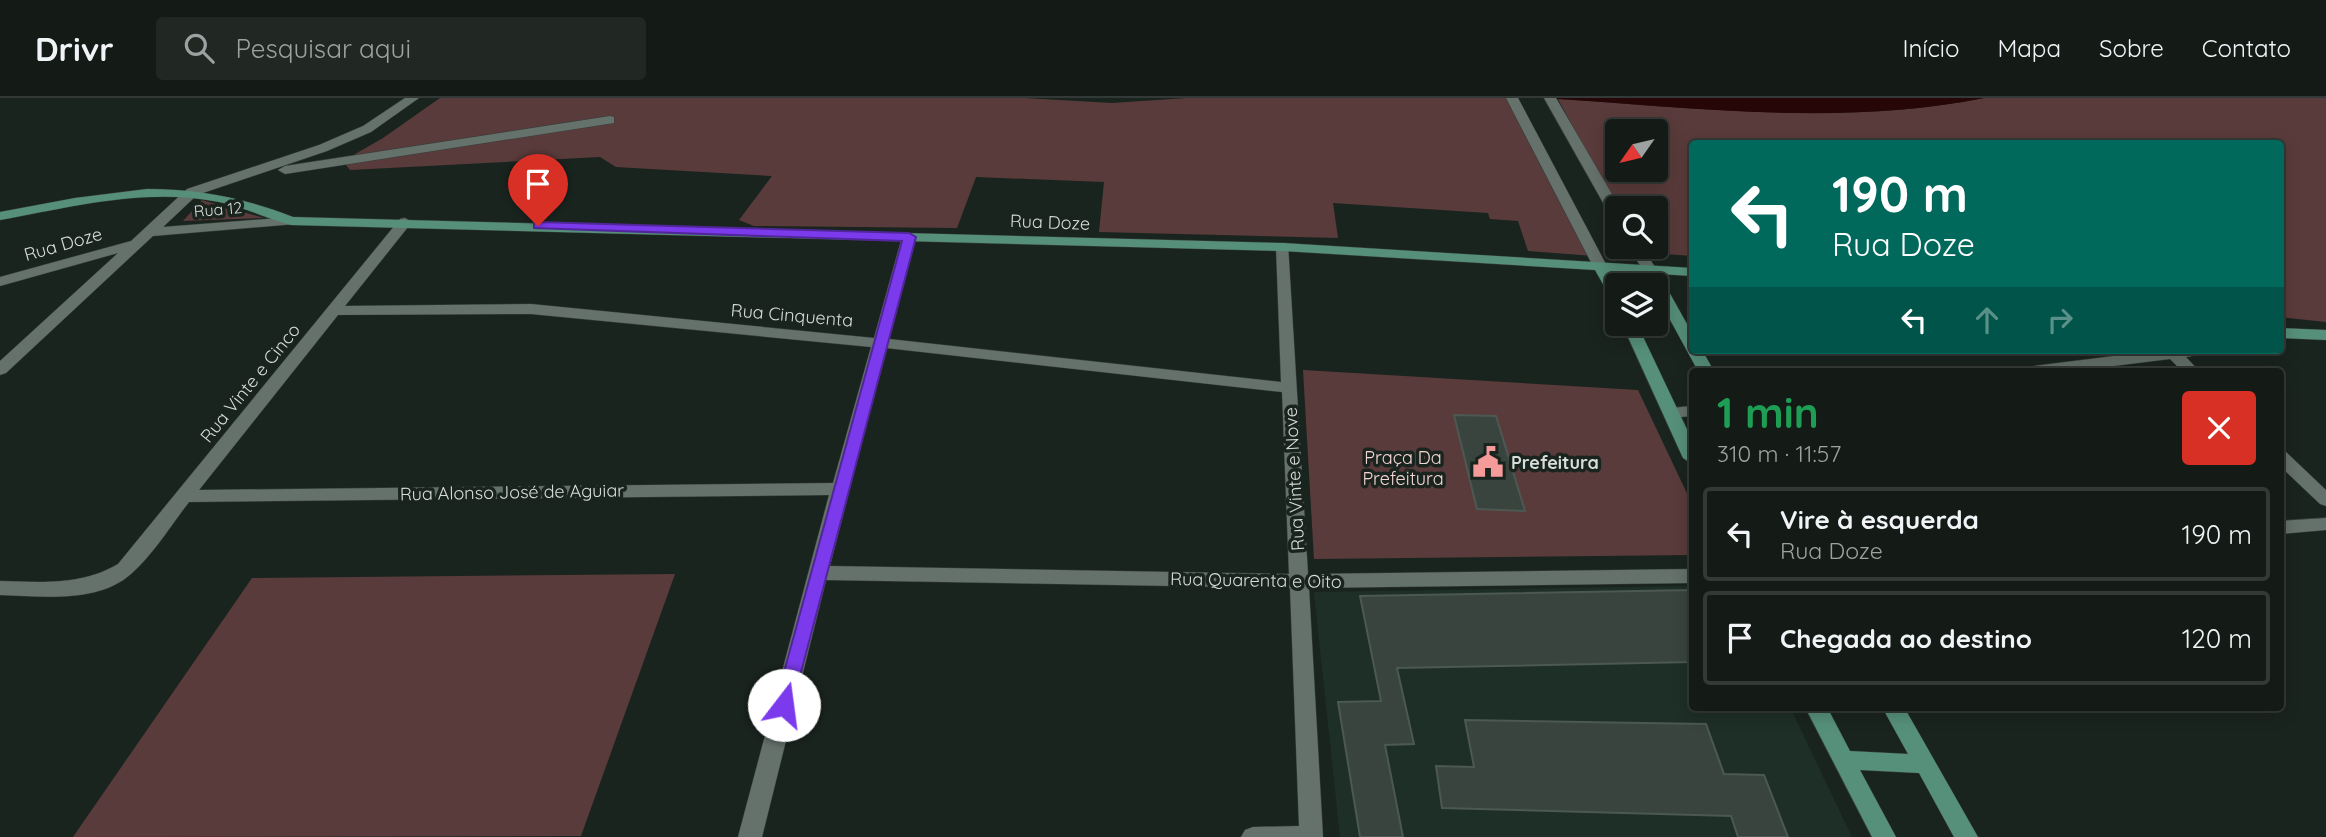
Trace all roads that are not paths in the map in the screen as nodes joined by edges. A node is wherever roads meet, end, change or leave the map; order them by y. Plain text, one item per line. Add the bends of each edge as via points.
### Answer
1 (413, 98) edge
2 (1511, 98) edge
3 (1550, 98) edge
4 (610, 120) dead end
5 (250, 173) junction
6 (192, 192) junction
7 (1606, 196) edge
8 (0, 216) edge
9 (291, 221) junction
10 (405, 222) junction
11 (148, 232) junction
12 (909, 237) junction
13 (136, 244) junction
14 (1283, 247) junction
15 (1643, 259) edge
16 (1601, 268) junction
17 (1649, 269) junction
18 (1689, 272) edge
19 (1605, 275) edge
20 (0, 282) edge
21 (332, 311) junction
22 (2284, 334) edge
23 (2326, 335) edge
24 (1635, 336) edge
25 (2299, 336) junction
26 (2284, 338) edge
27 (1689, 341) edge
28 (30, 342) junction
29 (881, 343) junction
30 (0, 352) edge
31 (2157, 354) edge
32 (2174, 354) edge
33 (2056, 368) edge
34 (2188, 368) edge
35 (0, 370) edge
36 (1289, 388) junction
37 (1689, 411) edge
38 (1671, 413) junction
39 (1689, 452) edge
40 (2284, 460) edge
41 (840, 489) junction
42 (184, 496) junction
43 (2326, 499) edge
44 (2326, 524) edge
45 (2284, 528) edge
46 (819, 573) junction
47 (1689, 576) edge
48 (1299, 581) junction
49 (0, 588) edge
50 (1818, 711) edge
51 (1896, 711) edge
52 (1844, 760) junction
53 (1926, 764) junction
54 (1311, 836) edge
55 (750, 837) edge
56 (1254, 837) edge
57 (1884, 837) edge
58 (1966, 837) edge

1 - 5 street via 367,129
2 - 16 street
3 - 7 street
4 - 5 street
5 - 6 street
6 - 8 street via 130,195
6 - 9 street via 248,203
6 - 11 street
9 - 10 street, Rua Doze
9 - 11 street, Rua 12
10 - 12 street, Rua Doze
10 - 21 street, Rua Vinte e Cinco
11 - 13 street
12 - 14 street, Rua Doze
12 - 29 street
13 - 20 street, Rua Doze
13 - 28 street
14 - 16 street, Rua Doze
14 - 36 street, Rua Vinte e Nove
15 - 17 street
16 - 17 street, Rua Doze
16 - 19 street
17 - 18 street, Rua Doze
17 - 27 street
21 - 29 street, Rua Cinquenta via 531,309
21 - 42 street, Rua Vinte e Cinco
22 - 25 street
23 - 25 street
24 - 38 street
25 - 26 street
28 - 30 street
28 - 35 street
29 - 36 street, Rua Cinquenta
29 - 41 street
31 - 33 street
32 - 34 street
36 - 48 street, Rua Vinte e Nove
37 - 38 street
38 - 39 street
40 - 43 street
41 - 42 street, Rua Alonso José de Aguiar
41 - 46 street
42 - 49 street, Rua Vinte e Cinco via 125,569 95,585
44 - 45 street
46 - 48 street, Rua Quarenta e Oito
46 - 55 street
47 - 48 street, Rua Quarenta e Oito
48 - 54 street, Rua Vinte e Nove
50 - 52 street
51 - 53 street
52 - 53 street
52 - 57 street
53 - 58 street
54 - 56 street

